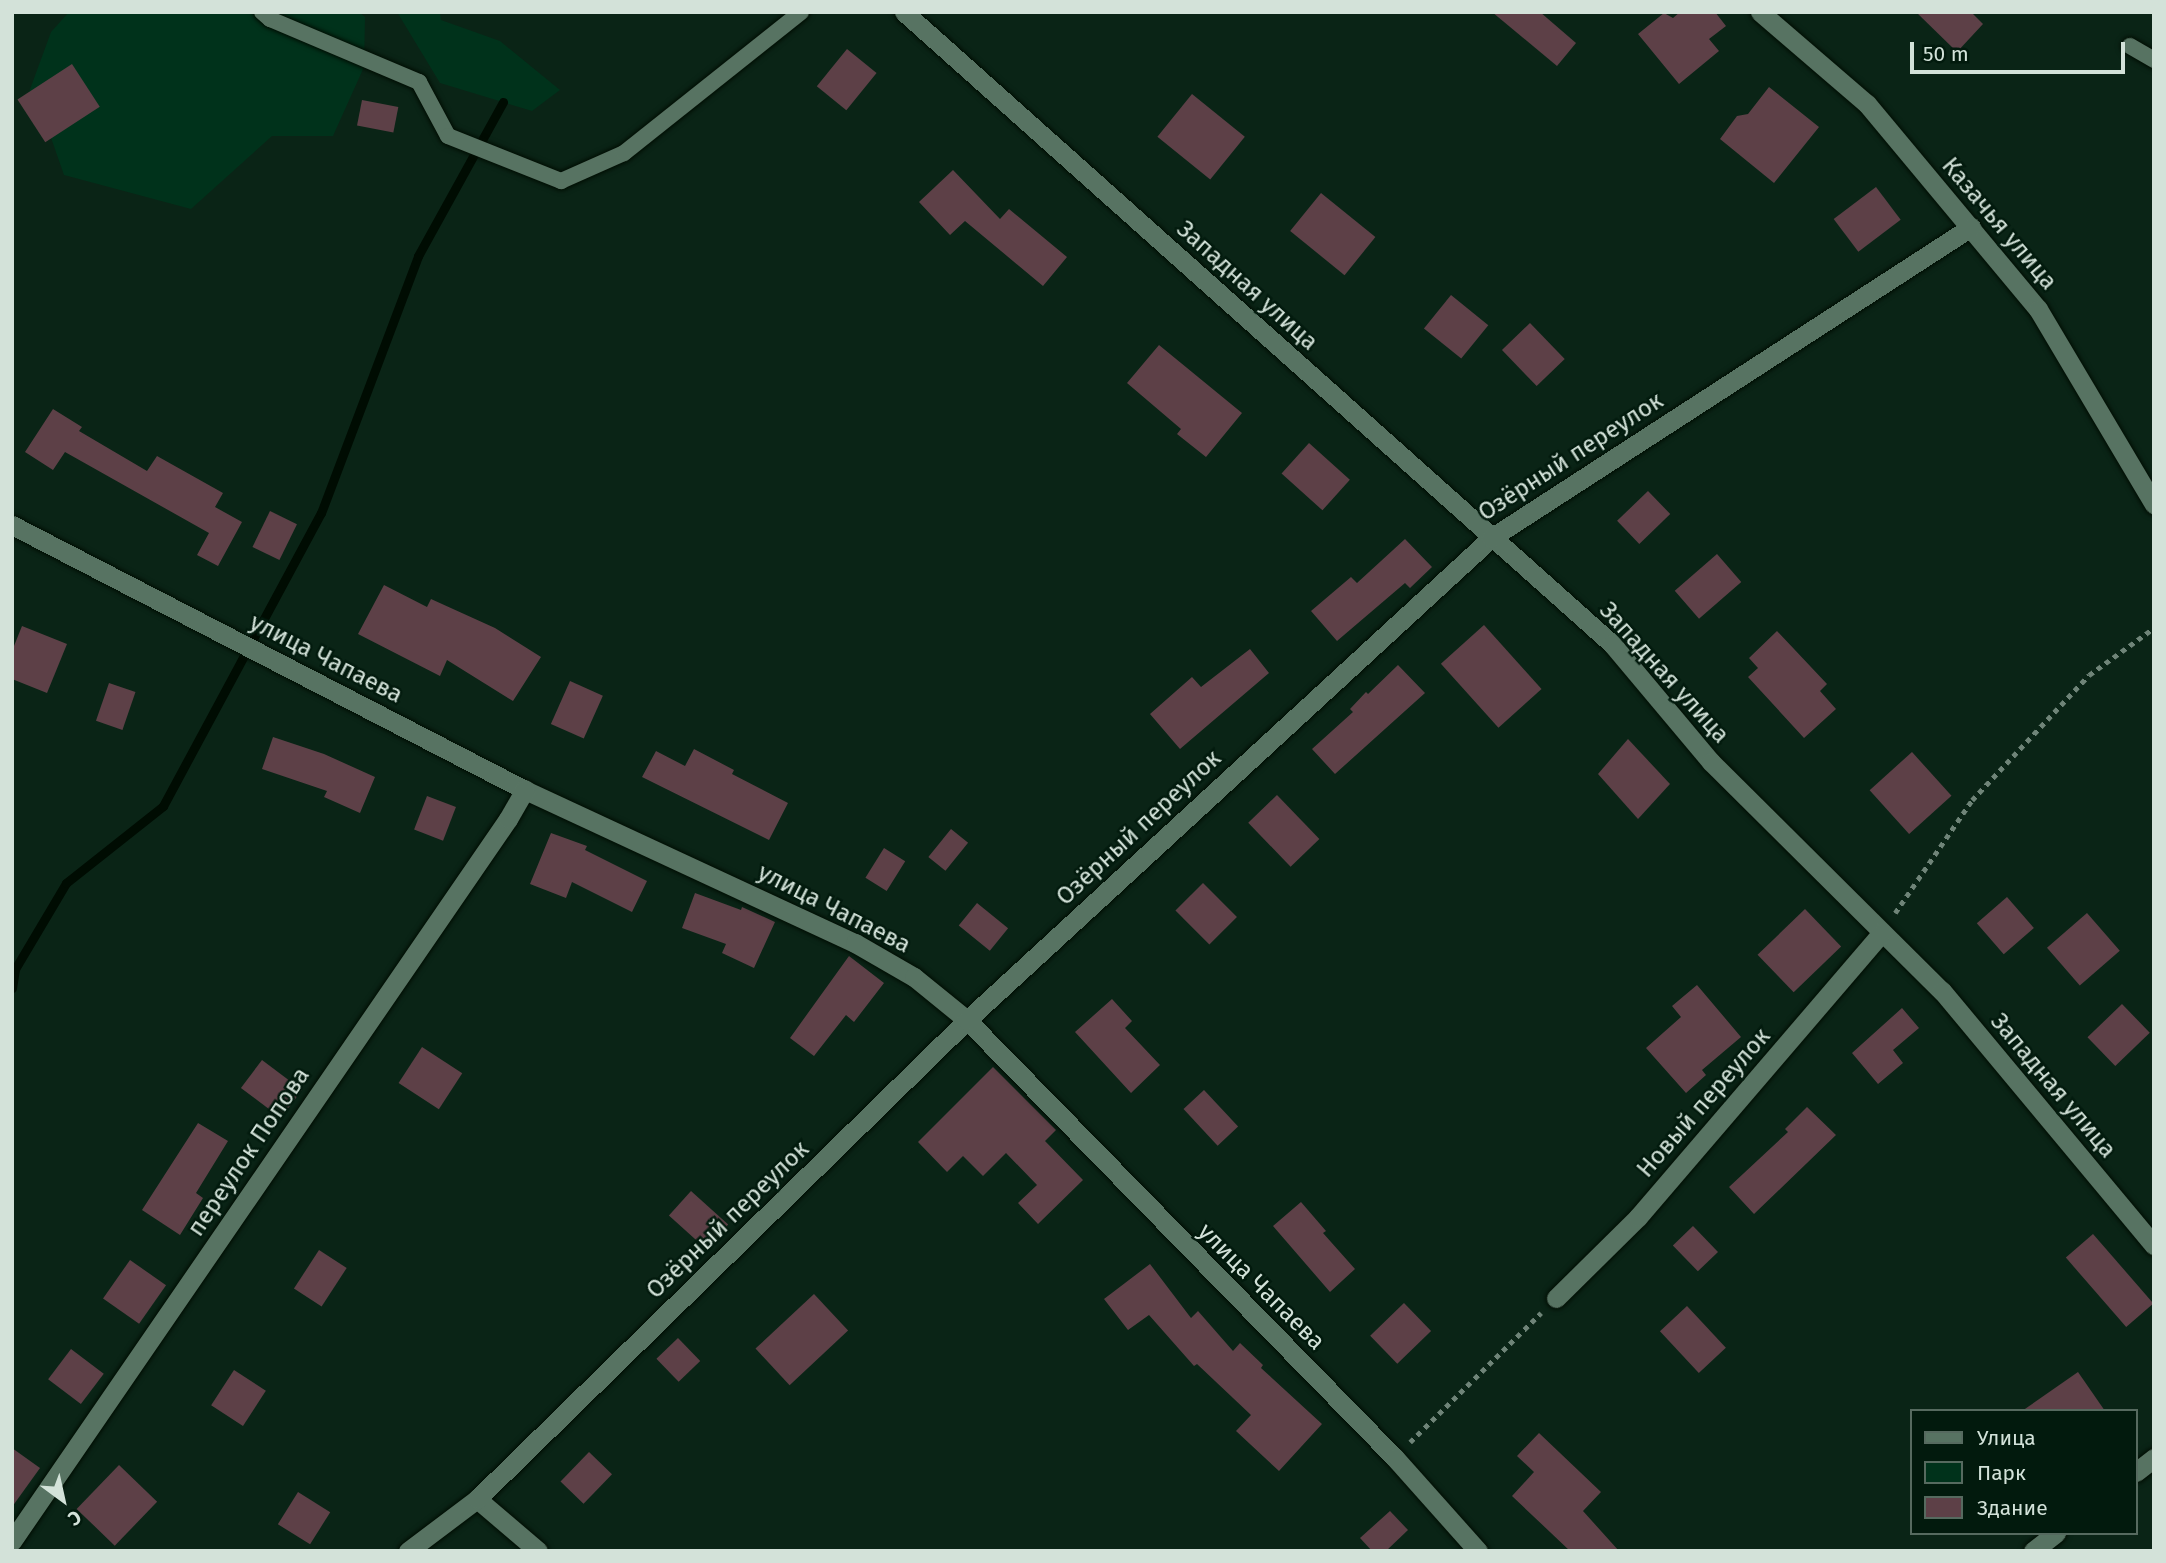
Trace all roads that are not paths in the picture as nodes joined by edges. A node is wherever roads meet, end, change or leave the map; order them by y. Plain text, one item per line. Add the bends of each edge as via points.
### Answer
1 (262, 12) edge
2 (801, 12) edge
3 (904, 12) edge
4 (1760, 12) edge
5 (2130, 46) dead end
6 (2154, 60) edge
7 (1971, 227) junction
8 (2154, 505) edge
9 (12, 525) edge
10 (1491, 537) junction
11 (525, 790) junction
12 (1881, 933) junction
13 (967, 1020) junction
14 (2154, 1245) edge
15 (1556, 1298) road end
16 (2154, 1458) edge
17 (2138, 1470) edge
18 (477, 1499) junction
19 (2053, 1535) edge
20 (12, 1541) edge
21 (408, 1551) edge
22 (538, 1551) edge
23 (1478, 1551) edge
24 (2033, 1551) edge

1 - 2 lane via 419,82 448,136 561,181 624,153
3 - 10 street, Западная улица
4 - 7 street, Казачья улица via 1867,104
5 - 6 lane
7 - 8 street, Казачья улица via 2038,309
7 - 10 street, Озёрный переулок
9 - 11 street, улица Чапаева
10 - 12 street, Западная улица via 1612,644 1711,762
10 - 13 street, Озёрный переулок
11 - 13 street, улица Чапаева via 855,943 914,977
11 - 20 street, переулок Попова
12 - 14 street, Западная улица via 1942,991
12 - 15 street, Новый переулок via 1638,1217
13 - 18 street, Озёрный переулок
13 - 23 street, улица Чапаева via 1395,1458
16 - 17 street
18 - 21 street, Озёрный переулок
18 - 22 street
19 - 24 street

